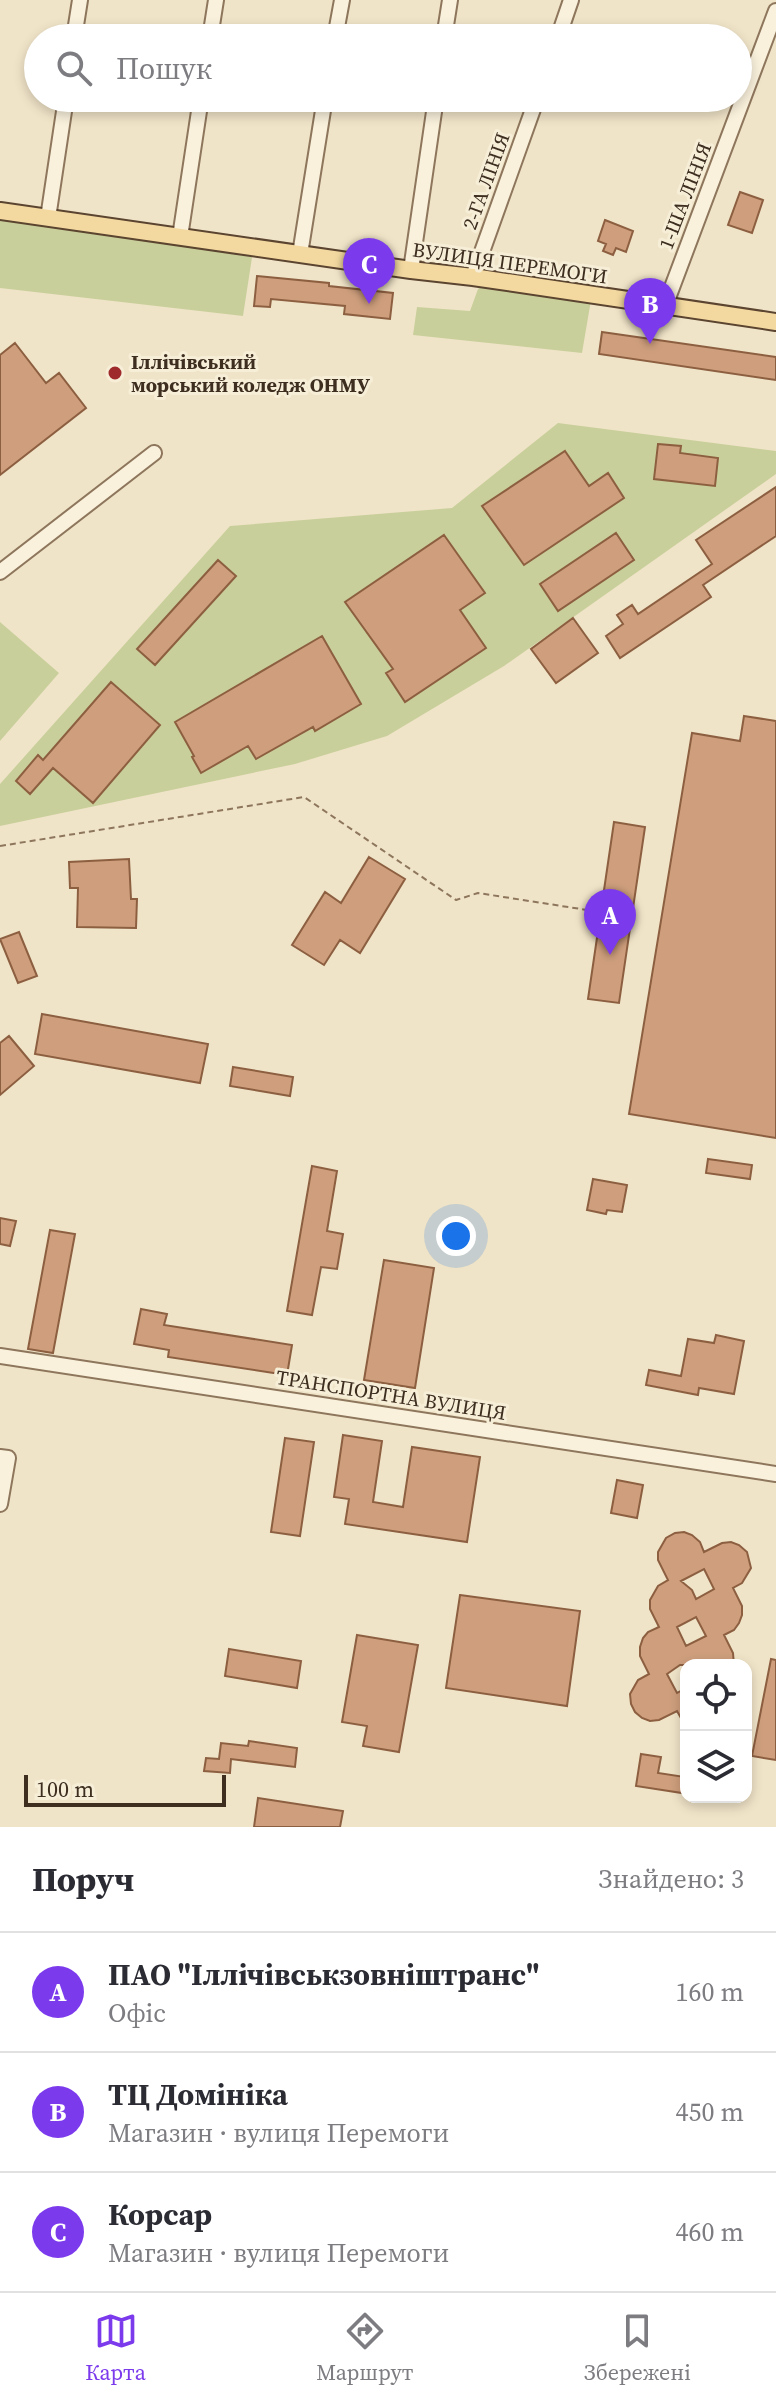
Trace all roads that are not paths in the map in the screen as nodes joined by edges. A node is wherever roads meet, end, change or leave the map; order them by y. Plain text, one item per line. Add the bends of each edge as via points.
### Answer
1 (80, 0) edge
2 (216, 0) edge
3 (342, 0) edge
4 (450, 0) edge
5 (571, 0) edge
6 (776, 11) edge
7 (76, 24) edge
8 (212, 24) edge
9 (338, 24) edge
10 (446, 24) edge
11 (563, 24) edge
12 (752, 75) edge
13 (64, 112) edge
14 (199, 112) edge
15 (323, 112) edge
16 (434, 112) edge
17 (532, 112) edge
18 (738, 112) edge
19 (0, 211) edge
20 (48, 218) junction
21 (180, 237) junction
22 (300, 254) junction
23 (411, 270) junction
24 (473, 277) junction
25 (665, 306) junction
26 (776, 322) edge
27 (154, 453) dead end
28 (0, 572) edge
29 (0, 1356) edge
30 (0, 1457) edge
31 (776, 1474) edge
32 (0, 1504) edge

1 - 7 street
2 - 8 street
3 - 9 street
4 - 10 street
5 - 11 street
6 - 12 street, 1-ША ЛІНІЯ
13 - 20 street
14 - 21 street
15 - 22 street
16 - 23 street
17 - 24 street, 2-ГА ЛІНІЯ
18 - 25 street, 1-ША ЛІНІЯ
19 - 20 main road, ВУЛИЦЯ ПЕРЕМОГИ
20 - 21 main road, ВУЛИЦЯ ПЕРЕМОГИ
21 - 22 main road, ВУЛИЦЯ ПЕРЕМОГИ
22 - 23 main road, ВУЛИЦЯ ПЕРЕМОГИ
23 - 24 main road, ВУЛИЦЯ ПЕРЕМОГИ
24 - 25 main road, ВУЛИЦЯ ПЕРЕМОГИ
25 - 26 main road, ВУЛИЦЯ ПЕРЕМОГИ
27 - 28 street
29 - 31 street, ТРАНСПОРТНА ВУЛИЦЯ
30 - 32 street via 8,1458

